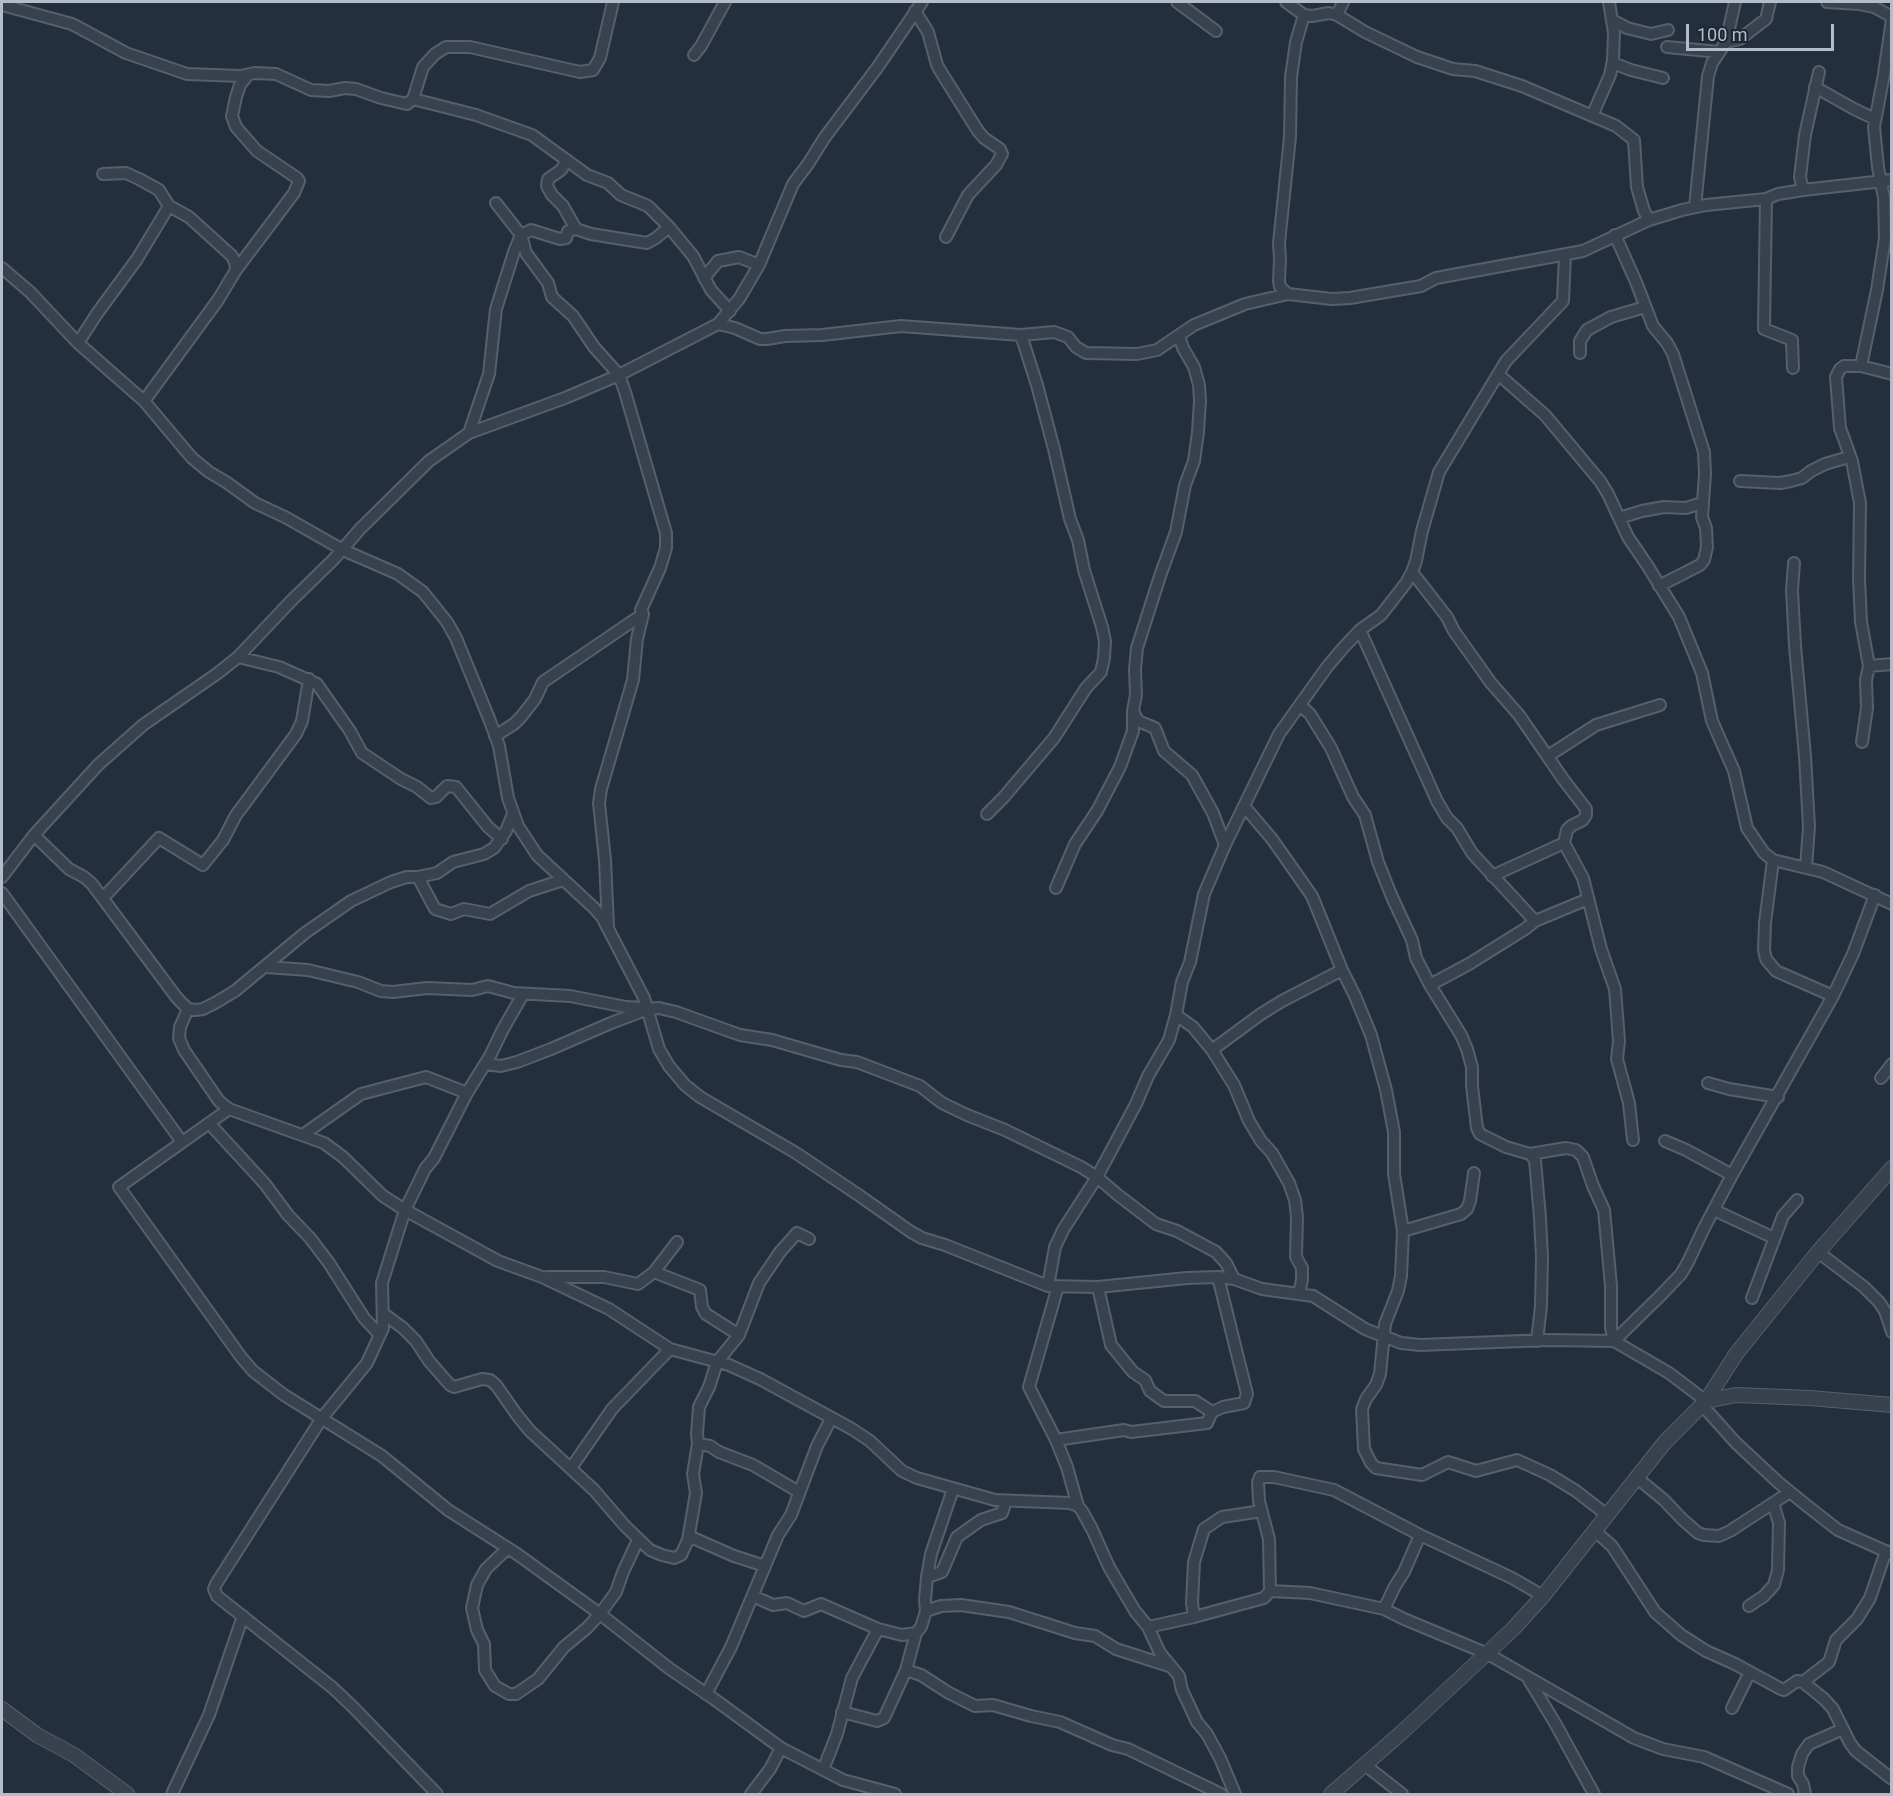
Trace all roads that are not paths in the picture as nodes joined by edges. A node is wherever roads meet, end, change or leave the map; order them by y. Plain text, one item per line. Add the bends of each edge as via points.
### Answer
1 (613, 2) edge
2 (725, 2) edge
3 (1177, 2) edge
4 (1286, 2) edge
5 (1343, 2) edge
6 (1609, 2) edge
7 (1735, 2) edge
8 (1770, 2) edge
9 (1827, 2) edge
10 (2, 5) edge
11 (919, 5) edge
12 (1304, 15) junction
13 (1337, 15) junction
14 (1892, 18) edge
15 (1612, 20) junction
16 (1668, 30) dead end
17 (1216, 31) dead end
18 (1726, 42) junction
19 (1667, 46) dead end
20 (1719, 52) junction
21 (694, 55) dead end
22 (1613, 63) junction
23 (1819, 72) dead end
24 (248, 75) junction
25 (1663, 78) dead end
26 (1815, 87) junction
27 (412, 99) junction
28 (1592, 116) junction
29 (1875, 119) junction
30 (567, 160) junction
31 (103, 174) dead end
32 (1887, 181) edge
33 (1803, 190) junction
34 (1766, 199) junction
35 (496, 203) dead end
36 (169, 206) junction
37 (1695, 207) junction
38 (1649, 220) junction
39 (669, 226) junction
40 (576, 229) junction
41 (521, 235) junction
42 (1615, 235) junction
43 (946, 237) dead end
44 (1565, 254) junction
45 (759, 265) junction
46 (2, 268) edge
47 (236, 270) junction
48 (704, 278) junction
49 (1288, 294) junction
50 (1645, 307) junction
51 (730, 311) junction
52 (718, 324) junction
53 (1021, 335) junction
54 (1179, 336) junction
55 (78, 343) junction
56 (1580, 353) dead end
57 (1861, 366) junction
58 (1792, 368) dead end
59 (1498, 374) junction
60 (1892, 374) edge
61 (619, 375) junction
62 (144, 401) junction
63 (469, 433) junction
64 (1850, 457) junction
65 (1740, 481) dead end
66 (1702, 503) junction
67 (1619, 518) junction
68 (343, 550) junction
69 (1794, 562) dead end
70 (1412, 573) junction
71 (1659, 586) junction
72 (643, 614) junction
73 (1360, 630) junction
74 (238, 657) junction
75 (1892, 664) edge
76 (1869, 666) junction
77 (309, 679) junction
78 (1660, 705) dead end
79 (1301, 706) junction
80 (1133, 711) junction
81 (495, 736) junction
82 (1862, 742) dead end
83 (1548, 756) junction
84 (1244, 806) junction
85 (513, 814) junction
86 (987, 814) dead end
87 (34, 835) junction
88 (502, 839) junction
89 (1564, 843) junction
90 (1225, 845) junction
91 (1773, 860) junction
92 (1806, 867) junction
93 (1492, 876) junction
94 (2, 877) edge
95 (418, 877) junction
96 (563, 880) junction
97 (1056, 888) dead end
98 (2, 893) edge
99 (1875, 895) junction
100 (104, 897) junction
101 (1588, 899) junction
102 (1892, 904) edge
103 (1535, 921) junction
104 (608, 929) junction
105 (266, 967) junction
106 (1341, 970) junction
107 (1430, 985) junction
108 (523, 994) junction
109 (1833, 996) junction
110 (188, 1009) junction
111 (648, 1009) junction
112 (1176, 1015) junction
113 (1212, 1050) junction
114 (485, 1064) junction
115 (1892, 1064) edge
116 (1881, 1078) dead end
117 (1708, 1083) dead end
118 (467, 1093) junction
119 (1778, 1097) junction
120 (229, 1109) junction
121 (209, 1124) junction
122 (304, 1134) junction
123 (1633, 1140) dead end
124 (1665, 1141) dead end
125 (182, 1142) junction
126 (1530, 1154) junction
127 (1892, 1168) edge
128 (1474, 1173) dead end
129 (1732, 1175) junction
130 (1097, 1177) junction
131 (1797, 1200) dead end
132 (405, 1210) junction
133 (1714, 1210) junction
134 (1403, 1231) junction
135 (1774, 1238) junction
136 (809, 1239) dead end
137 (677, 1242) dead end
138 (1818, 1252) junction
139 (654, 1272) junction
140 (542, 1277) junction
141 (1218, 1277) junction
142 (1234, 1279) junction
143 (1053, 1286) junction
144 (1098, 1287) junction
145 (1299, 1293) junction
146 (1752, 1298) dead end
147 (384, 1314) junction
148 (1892, 1332) edge
149 (380, 1335) junction
150 (739, 1335) junction
151 (1384, 1337) junction
152 (1537, 1341) junction
153 (1614, 1341) junction
154 (670, 1349) junction
155 (717, 1362) junction
156 (1704, 1403) junction
157 (1892, 1405) edge
158 (1212, 1412) junction
159 (322, 1418) junction
160 (831, 1419) junction
161 (1056, 1440) junction
162 (699, 1444) junction
163 (571, 1468) junction
164 (1636, 1477) junction
165 (953, 1489) junction
166 (800, 1492) junction
167 (1790, 1492) junction
168 (1006, 1501) junction
169 (1773, 1503) junction
170 (1077, 1506) junction
171 (1262, 1511) junction
172 (1607, 1515) junction
173 (1595, 1531) junction
174 (1420, 1534) junction
175 (638, 1540) junction
176 (688, 1540) junction
177 (508, 1548) junction
178 (1889, 1553) edge
179 (765, 1566) junction
180 (927, 1577) junction
181 (1270, 1591) junction
182 (753, 1596) junction
183 (1543, 1596) junction
184 (1749, 1606) dead end
185 (1384, 1609) junction
186 (926, 1611) junction
187 (600, 1614) junction
188 (243, 1616) junction
189 (1194, 1617) junction
190 (1148, 1627) junction
191 (878, 1629) junction
192 (916, 1633) junction
193 (1488, 1654) junction
194 (1169, 1666) junction
195 (906, 1670) junction
196 (1750, 1672) junction
197 (1527, 1677) junction
198 (1803, 1682) junction
199 (706, 1694) junction
200 (1732, 1708) dead end
201 (2, 1709) edge
202 (842, 1712) junction
203 (1843, 1729) junction
204 (781, 1748) junction
205 (1365, 1765) junction
206 (823, 1770) junction
207 (1892, 1779) edge
208 (127, 1794) edge
209 (172, 1794) edge
210 (437, 1794) edge
211 (751, 1794) edge
212 (895, 1794) edge
213 (1221, 1794) edge
214 (1235, 1794) edge
215 (1331, 1794) edge
216 (1402, 1794) edge
217 (1594, 1794) edge
218 (1788, 1794) edge
219 (1805, 1794) edge

1 - 27 street via 600,58 593,70 580,72 470,47 446,47 423,67
2 - 21 street
3 - 17 street
4 - 12 street
5 - 13 street
6 - 15 street
7 - 18 street
8 - 18 street via 1766,19 1740,39
9 - 14 street via 1874,7
10 - 24 street via 72,24 126,53 187,74
11 - 43 street via 937,65 978,131 1002,154 968,195
11 - 45 street via 793,184
12 - 13 street
12 - 49 street via 1291,77 1290,136 1279,243 1280,287
13 - 28 street via 1418,57 1522,86
14 - 29 street
15 - 16 street via 1651,34
15 - 22 street
18 - 20 street
19 - 20 street
20 - 37 street via 1708,76
22 - 25 street
22 - 28 street
23 - 26 street
24 - 27 street via 276,74 311,90 356,89 404,104
24 - 47 street via 240,85 233,110 236,127 256,151 299,181
26 - 29 street
26 - 33 street via 1800,177
27 - 30 street via 476,115 532,135
28 - 38 street via 1616,126 1634,140 1636,187
29 - 32 street via 1878,167
30 - 39 street via 621,195 648,206
30 - 40 street via 557,175 551,175 547,186
31 - 36 street via 126,173 139,179 159,190
32 - 33 street
32 - 57 street via 1885,238
33 - 34 street
34 - 37 street
34 - 58 street via 1764,329 1792,340
35 - 41 street
36 - 47 street via 189,217 232,256
36 - 55 street
37 - 38 street
38 - 42 street
39 - 40 street via 647,243
39 - 48 street via 693,256
40 - 41 street via 560,239 531,230
41 - 61 street via 526,254 548,283 552,297 573,316
41 - 63 street via 496,309 489,374
42 - 44 street via 1583,251
42 - 50 street
44 - 49 street via 1350,298
44 - 59 street via 1563,301
45 - 48 street via 739,257 718,261
45 - 51 street
46 - 55 street
47 - 62 street
48 - 51 street
49 - 54 street via 1206,319
50 - 56 street via 1611,317 1587,330 1580,341
50 - 66 street via 1673,354 1704,452
51 - 52 street
52 - 53 street via 760,339 901,326
52 - 61 street
53 - 54 street via 1060,333 1086,353 1125,354 1157,350
53 - 86 street via 1102,627 1104,657 1101,672 1054,738
54 - 80 street via 1199,385 1194,461 1176,532 1137,648
55 - 62 street
57 - 60 street
57 - 64 street via 1844,366 1836,376 1840,428
59 - 67 street via 1562,434 1600,481
59 - 70 street via 1439,472
61 - 63 street
61 - 72 street via 666,533 666,548 641,610
62 - 68 street via 192,458 209,472 249,500
63 - 68 street via 429,461
64 - 65 street via 1791,481
64 - 76 street via 1860,503 1861,622
66 - 67 street
66 - 71 street via 1707,548 1704,560
67 - 71 street
68 - 74 street
68 - 81 street via 389,570 423,592 456,638
69 - 92 street via 1795,646 1809,827
70 - 73 street via 1381,615
70 - 83 street
71 - 91 street via 1684,627 1702,674 1712,722 1734,771 1747,828
72 - 81 street via 543,682 535,699 514,724
72 - 104 street via 633,680 599,803
73 - 79 street via 1327,667
73 - 93 street via 1437,801
74 - 77 street
74 - 87 street via 127,738
75 - 76 street
76 - 82 street
77 - 88 street via 325,693 362,753 431,798 447,786 456,787
77 - 100 street via 296,734 203,865 159,838
78 - 83 street via 1596,724
79 - 84 street via 1279,734
79 - 107 street via 1331,748 1365,815 1378,862
80 - 90 street via 1138,721 1155,728 1164,751 1192,776
80 - 97 street via 1133,731 1120,767 1075,844
81 - 85 street
83 - 89 street via 1587,809 1583,820 1568,830
84 - 90 street
84 - 106 street via 1312,896
85 - 88 street
85 - 96 street via 537,855
87 - 94 street
87 - 100 street
88 - 95 street via 484,854
89 - 93 street
89 - 101 street via 1577,863
90 - 112 street via 1204,894
91 - 92 street
91 - 109 street via 1766,959 1783,975
92 - 99 street
93 - 103 street
95 - 96 street via 435,909 452,914 464,909 490,914 529,891
95 - 105 street via 391,882 351,902 305,933
96 - 104 street via 594,908
98 - 125 street
99 - 102 street
99 - 109 street
100 - 110 street
101 - 103 street
101 - 123 street via 1615,989 1617,1059 1629,1103
103 - 107 street
104 - 111 street
105 - 108 street via 308,970 381,991 472,990 488,986
105 - 110 street via 215,1004
106 - 113 street via 1261,1014
106 - 134 street via 1371,1035 1386,1090
107 - 126 street via 1467,1049 1480,1134
108 - 111 street via 570,996
108 - 114 street
109 - 119 street
110 - 120 street via 179,1038 219,1101
111 - 114 street via 517,1062
111 - 130 street via 668,1010 740,1035 858,1062 920,1086 967,1116 1005,1130
111 - 143 street via 655,1038 669,1066 700,1097 805,1159 922,1238
112 - 113 street via 1193,1027
112 - 130 street via 1169,1040
113 - 145 street via 1261,1141 1289,1183 1297,1217 1296,1257 1302,1268
114 - 118 street
115 - 116 street
117 - 119 street
118 - 122 street via 426,1077 361,1094
118 - 132 street
119 - 129 street
120 - 121 street
120 - 122 street
121 - 125 street
121 - 149 street via 309,1238
122 - 132 street via 343,1157 383,1196
124 - 129 street
125 - 159 street via 119,1187 253,1371
126 - 152 street via 1537,1176 1542,1258
126 - 153 street via 1566,1148 1582,1156 1604,1210
127 - 138 street
128 - 134 street via 1470,1202 1461,1214
129 - 133 street
130 - 142 street via 1156,1224 1216,1251
130 - 143 street via 1055,1247
131 - 135 street via 1783,1216
132 - 140 street via 498,1261
132 - 147 street via 382,1282
133 - 135 street
133 - 153 street via 1681,1274
134 - 151 street via 1401,1276
135 - 146 street
136 - 150 street via 797,1233 780,1252 759,1283
137 - 139 street
138 - 148 street via 1879,1302
138 - 156 street via 1736,1353
139 - 140 street via 638,1284 604,1276
139 - 150 street via 700,1290 706,1314
140 - 154 street via 609,1309
141 - 142 street
141 - 144 street
141 - 158 street via 1247,1394 1244,1403
142 - 145 street via 1262,1289
143 - 144 street
143 - 161 street via 1029,1386
144 - 158 street via 1111,1344 1133,1372 1145,1380 1150,1391 1164,1401 1195,1401
145 - 151 street via 1325,1302
147 - 149 street
147 - 163 street via 416,1341 450,1385 490,1380 530,1431
149 - 159 street via 367,1363
150 - 155 street
151 - 152 street via 1420,1345
151 - 172 street via 1380,1374 1362,1409 1364,1449 1376,1468 1422,1475 1448,1462 1476,1471 1517,1460 1576,1491
152 - 153 street
153 - 156 street via 1669,1373
154 - 155 street
154 - 163 street via 612,1409
155 - 160 street via 747,1373
155 - 162 street via 699,1407
156 - 157 street via 1736,1395
156 - 164 street
156 - 167 street via 1736,1443
158 - 161 street via 1207,1423
159 - 177 street via 382,1456 456,1516
159 - 188 street via 214,1589 217,1596
160 - 165 street via 870,1441 902,1471
160 - 166 street
161 - 170 street
162 - 166 street via 753,1465
162 - 176 street
163 - 175 street
164 - 169 street via 1704,1535 1719,1536 1730,1531
164 - 172 street
165 - 168 street
165 - 180 street
166 - 179 street
167 - 169 street
167 - 178 street via 1838,1530
168 - 170 street
168 - 180 street via 1002,1513 981,1520 957,1537 942,1572
169 - 184 street via 1779,1523 1778,1570 1774,1585
170 - 190 street via 1109,1567
171 - 174 street via 1258,1482 1260,1477 1274,1477 1334,1490
171 - 181 street via 1269,1539
171 - 189 street via 1222,1518 1204,1528 1194,1562
172 - 173 street
173 - 183 street
173 - 196 street via 1612,1546 1655,1612 1689,1641
174 - 183 street
174 - 185 street
175 - 176 street via 650,1550 674,1558 681,1555
175 - 187 street via 616,1592
176 - 179 street via 693,1538
177 - 187 street
177 - 187 street via 486,1569 477,1585 472,1608 484,1644 485,1670 502,1691 516,1694 538,1679 564,1647
178 - 198 street via 1857,1619 1836,1640 1828,1662
179 - 182 street
180 - 186 street
181 - 185 street via 1310,1593
181 - 189 street via 1264,1598
182 - 191 street via 804,1611 821,1604
182 - 199 street
183 - 193 street
185 - 193 street
186 - 192 street
186 - 194 street via 961,1605 1009,1612 1095,1636 1116,1648
187 - 199 street
188 - 209 street via 209,1715
188 - 210 street via 333,1688
189 - 190 street
190 - 194 street
191 - 192 street via 903,1635
191 - 202 street via 852,1678
192 - 195 street
193 - 197 street
193 - 205 street
194 - 214 street via 1179,1676 1197,1722 1220,1758
195 - 202 street via 884,1718 878,1721
195 - 213 street via 975,1706 993,1705 1060,1722 1128,1749
196 - 198 street via 1784,1690
196 - 200 street
197 - 217 street
197 - 218 street via 1634,1738 1663,1749 1704,1757
198 - 203 street via 1833,1709
199 - 204 street
201 - 208 street
202 - 206 street
203 - 207 street via 1856,1751
203 - 219 street via 1809,1744 1802,1754 1798,1776
204 - 206 street
204 - 211 street
205 - 215 street
205 - 216 street
206 - 212 street via 843,1780

